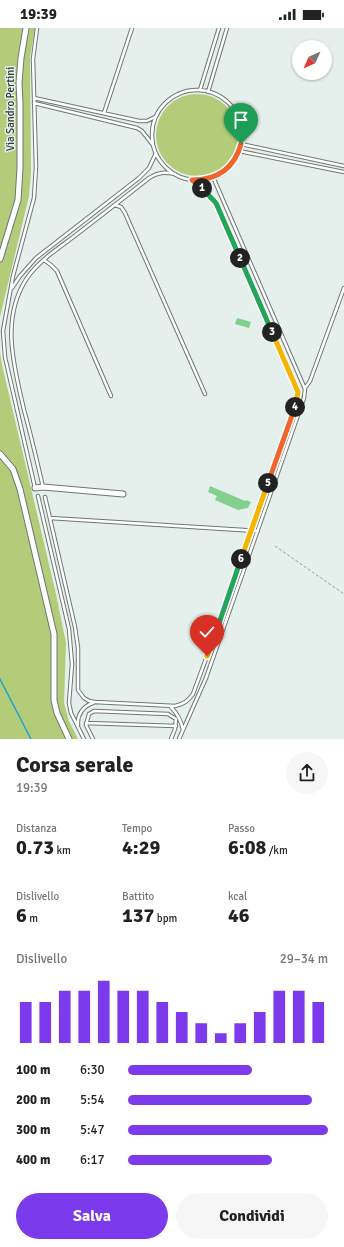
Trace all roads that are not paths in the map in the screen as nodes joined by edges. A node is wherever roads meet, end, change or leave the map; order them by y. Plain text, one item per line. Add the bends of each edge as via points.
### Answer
1 (26, 28) edge
2 (37, 28) edge
3 (132, 28) edge
4 (219, 28) edge
5 (227, 28) edge
6 (200, 90) junction
7 (208, 92) junction
8 (34, 98) junction
9 (34, 103) junction
10 (104, 113) junction
11 (155, 117) junction
12 (241, 144) junction
13 (153, 145) junction
14 (239, 151) junction
15 (156, 153) junction
16 (344, 166) edge
17 (344, 172) edge
18 (175, 174) junction
19 (213, 177) junction
20 (192, 180) junction
21 (114, 205) junction
22 (0, 259) edge
23 (44, 260) junction
24 (344, 288) edge
25 (10, 290) junction
26 (305, 389) junction
27 (205, 394) dead end
28 (111, 396) dead end
29 (0, 454) edge
30 (43, 487) junction
31 (35, 488) joint
32 (123, 494) dead end
33 (38, 496) dead end
34 (45, 497) dead end
35 (50, 518) junction
36 (251, 530) junction
37 (258, 531) junction
38 (95, 702) junction
39 (170, 706) junction
40 (86, 723) junction
41 (176, 726) junction
42 (78, 727) junction
43 (183, 731) junction
44 (69, 739) edge
45 (84, 739) edge
46 (93, 739) edge
47 (171, 739) edge
48 (179, 739) edge

1 - 22 street, Via Sandro Pertini via 20,58 18,200
2 - 8 lane via 33,59
3 - 10 lane
4 - 6 lane
5 - 7 lane
6 - 7 lane
6 - 11 lane via 179,94 161,107
7 - 12 lane via 223,99 235,111 240,127
8 - 9 lane
8 - 10 lane
9 - 13 lane via 137,128
9 - 25 lane via 34,198
10 - 11 lane via 139,121
11 - 13 lane via 152,126
12 - 14 lane
12 - 16 lane
13 - 15 lane
14 - 17 lane
14 - 19 lane via 228,167
15 - 18 lane via 164,166
15 - 25 lane via 149,168 139,178 36,258
18 - 20 lane
18 - 21 lane via 156,174
19 - 20 lane
19 - 26 lane
20 - 36 lane via 216,203 298,392
21 - 23 lane
21 - 27 lane via 125,213
23 - 28 lane via 57,271
23 - 30 lane via 27,278 19,292 10,330 11,355
24 - 26 lane
25 - 31 lane via 3,343
26 - 37 lane
29 - 44 street via 13,468 27,517 54,634 54,700
30 - 31 street
30 - 32 street
33 - 42 lane via 69,629 72,664 69,703
34 - 35 lane
35 - 36 lane
35 - 38 lane via 77,638 77,686 84,698
36 - 37 lane
36 - 39 lane via 193,694 189,701 182,705
37 - 43 lane via 206,678
38 - 39 lane
38 - 42 lane via 82,710 78,718
39 - 43 lane via 178,714
40 - 41 lane
40 - 41 lane via 89,714 94,711 168,714 176,719
40 - 46 lane
41 - 47 lane
42 - 45 lane
43 - 48 lane

